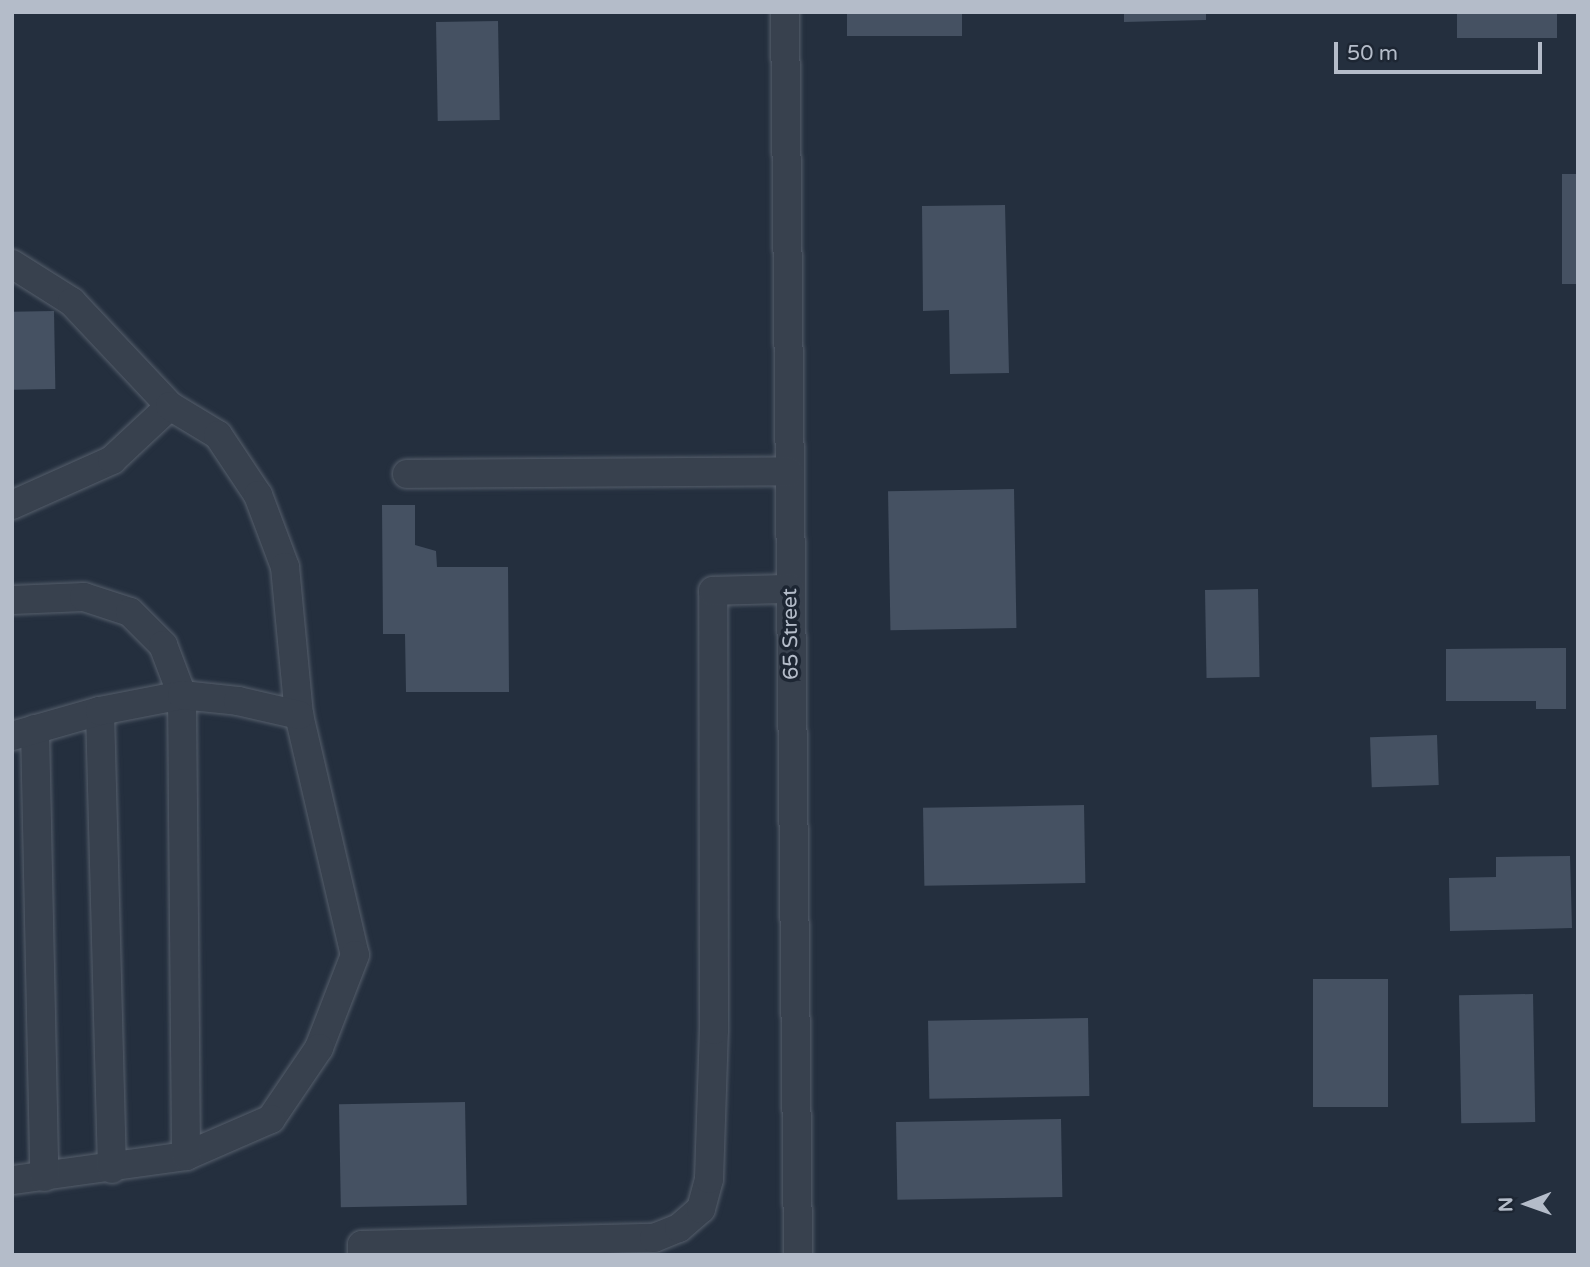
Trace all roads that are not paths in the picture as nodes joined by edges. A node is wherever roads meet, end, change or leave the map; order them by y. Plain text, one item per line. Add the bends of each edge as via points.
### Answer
1 (785, 12) edge
2 (12, 264) edge
3 (170, 406) junction
4 (789, 471) junction
5 (407, 474) dead end
6 (12, 505) edge
7 (790, 589) junction
8 (12, 600) edge
9 (181, 695) junction
10 (100, 711) junction
11 (299, 715) junction
12 (24, 732) edge
13 (186, 1156) junction
14 (112, 1169) junction
15 (44, 1177) junction
16 (12, 1180) edge
17 (362, 1255) edge
18 (798, 1255) edge

1 - 4 street, 65 Street
2 - 3 street via 72,302
3 - 6 street via 112,460
3 - 11 street via 218,435 258,495 285,567
4 - 5 street
4 - 7 street, 65 Street
7 - 17 street via 713,591 714,1030 709,1179 701,1209 678,1228 654,1238 362,1245
7 - 18 street, 65 Street
8 - 9 street via 84,597 130,612 163,645
9 - 10 street
9 - 11 street via 238,701
9 - 13 street
10 - 12 street
10 - 14 street
11 - 13 street via 355,955 319,1048 271,1119
12 - 15 street
13 - 14 street
14 - 15 street
15 - 16 street

